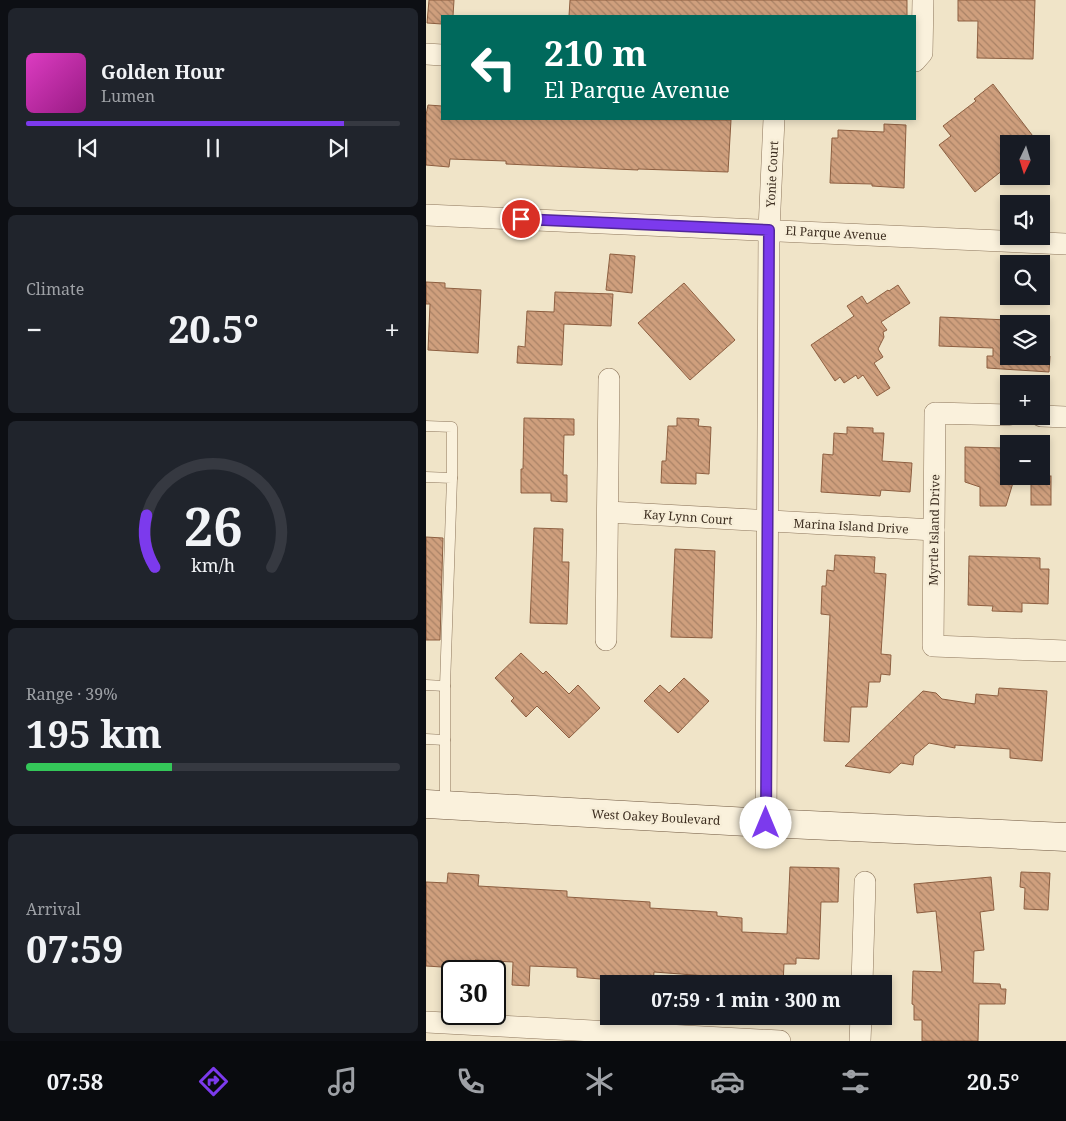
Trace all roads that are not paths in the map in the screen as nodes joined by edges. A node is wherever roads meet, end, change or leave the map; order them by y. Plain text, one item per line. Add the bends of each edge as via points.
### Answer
1 (923, 0) edge
2 (426, 54) edge
3 (441, 55) edge
4 (916, 60) edge
5 (774, 120) edge
6 (426, 215) edge
7 (769, 230) junction
8 (1066, 244) edge
9 (609, 379) dead end
10 (1000, 415) edge
11 (1050, 416) edge
12 (1066, 417) edge
13 (426, 426) edge
14 (426, 477) edge
15 (452, 478) junction
16 (608, 512) junction
17 (768, 522) junction
18 (934, 530) junction
19 (606, 640) dead end
20 (1066, 651) edge
21 (426, 685) edge
22 (445, 686) junction
23 (426, 740) edge
24 (445, 740) junction
25 (436, 804) edge
26 (766, 823) junction
27 (1066, 837) edge
28 (865, 882) dead end
29 (862, 975) edge
30 (426, 1022) edge
31 (861, 1025) edge
32 (780, 1041) edge
33 (860, 1041) edge

1 - 4 street via 922,53
2 - 3 street
5 - 7 street, Yonie Court
6 - 7 street, El Parque Avenue
7 - 8 street, El Parque Avenue
7 - 17 street, Yonie Court
9 - 16 street
10 - 18 street, Myrtle Island Drive via 935,413
11 - 12 street
13 - 15 lane via 452,427
14 - 15 lane
15 - 22 lane
16 - 17 street, Kay Lynn Court
16 - 19 street
17 - 18 street, Marina Island Drive
17 - 26 street, Yonie Court
18 - 20 street, Myrtle Island Drive via 933,646
21 - 22 lane
22 - 24 lane
23 - 24 lane
24 - 25 lane
25 - 26 main road, West Oakey Boulevard
26 - 27 main road, West Oakey Boulevard
28 - 29 street
30 - 32 street
31 - 33 street

